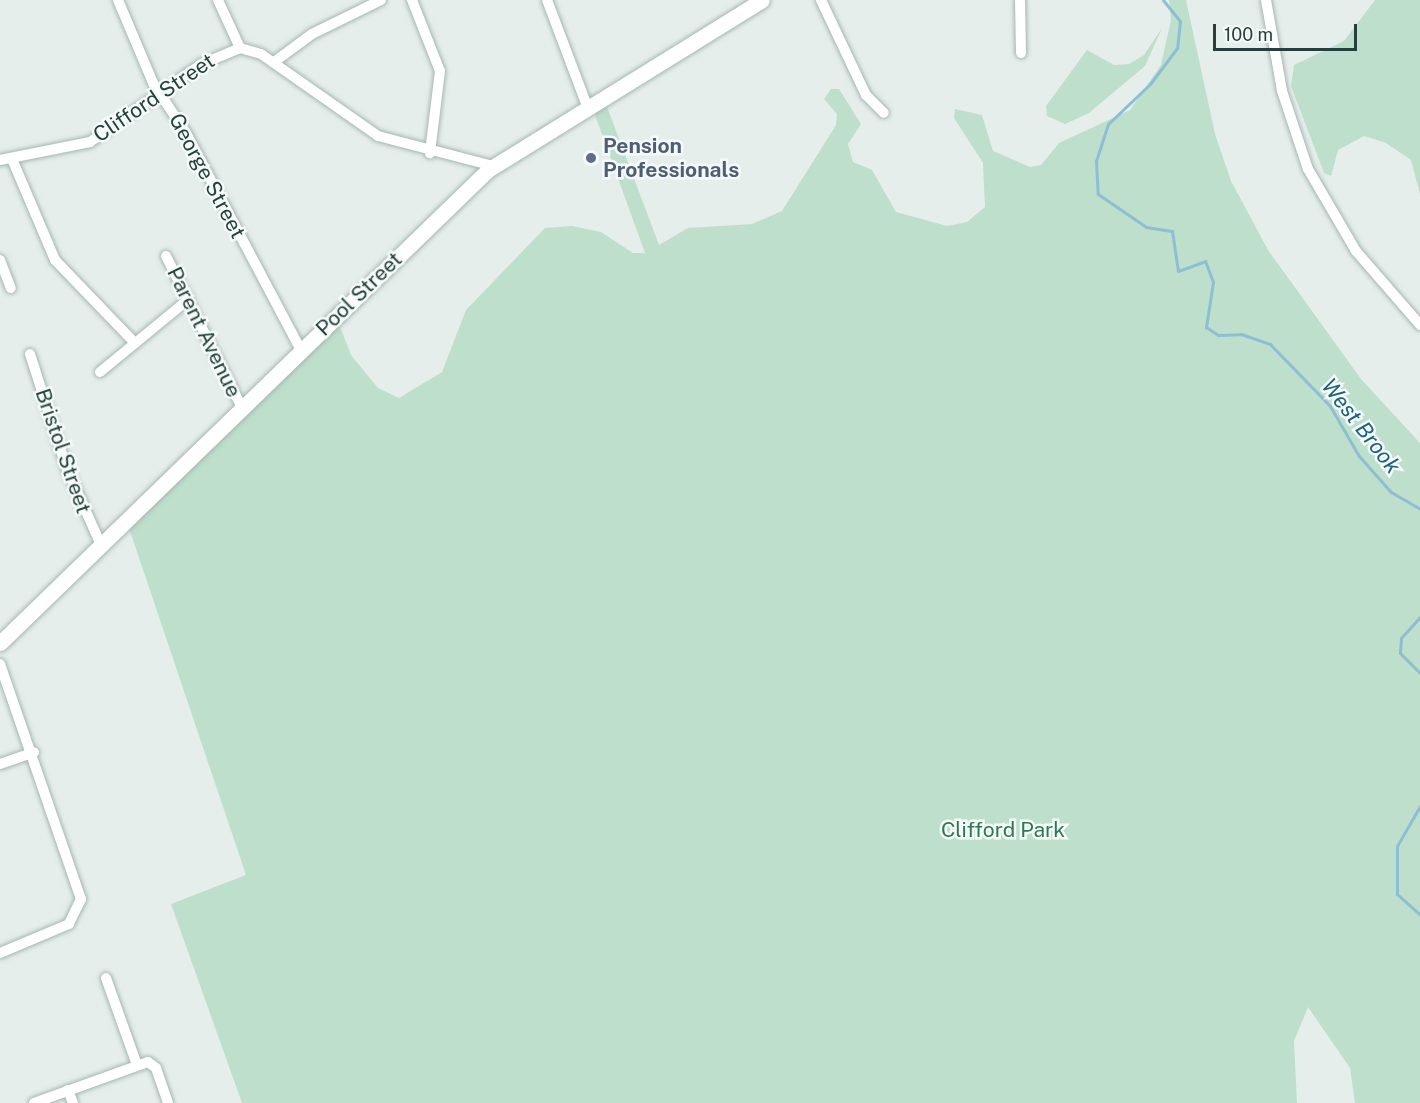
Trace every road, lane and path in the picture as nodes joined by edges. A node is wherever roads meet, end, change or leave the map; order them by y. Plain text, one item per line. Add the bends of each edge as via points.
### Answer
1 (118, 0) edge
2 (218, 0) edge
3 (381, 0) edge
4 (412, 0) edge
5 (547, 0) edge
6 (762, 0) edge
7 (821, 0) edge
8 (1020, 0) edge
9 (1266, 0) edge
10 (240, 48) junction
11 (1021, 53) dead end
12 (274, 62) junction
13 (160, 92) junction
14 (586, 106) junction
15 (884, 113) dead end
16 (430, 153) junction
17 (12, 159) junction
18 (0, 160) edge
19 (493, 166) junction
20 (166, 256) dead end
21 (0, 260) edge
22 (11, 288) dead end
23 (189, 299) junction
24 (1420, 325) edge
25 (135, 343) junction
26 (301, 351) junction
27 (30, 354) dead end
28 (100, 372) dead end
29 (242, 408) junction
30 (101, 545) junction
31 (0, 643) edge
32 (0, 664) edge
33 (34, 752) junction
34 (0, 764) edge
35 (0, 952) edge
36 (106, 978) dead end
37 (137, 1065) junction
38 (68, 1090) junction
39 (34, 1103) edge
40 (73, 1103) edge
41 (168, 1103) edge

1 - 13 street, George Street
2 - 10 street
3 - 12 street via 312,34
4 - 16 street via 440,71
5 - 14 street
6 - 14 main road, Pool Street
7 - 15 street via 866,95
8 - 11 street
9 - 24 street via 1282,91 1308,169 1356,250
10 - 12 street, Clifford Street
10 - 13 street, Clifford Street
12 - 16 street, Clifford Street via 364,129
13 - 17 street, Clifford Street via 90,142
13 - 26 street, George Street
14 - 19 main road, Pool Street
16 - 19 street, Clifford Street via 481,159
17 - 18 street, Clifford Street
17 - 25 street via 55,260
19 - 26 main road, Pool Street
20 - 23 street, Parent Avenue
21 - 22 street
23 - 25 street
23 - 29 street, Parent Avenue
25 - 28 street
26 - 29 main road, Pool Street
27 - 30 street, Bristol Street via 67,469
29 - 30 main road, Pool Street
30 - 31 main road, Pool Street
32 - 33 street
33 - 34 street
33 - 35 street via 80,892 78,914 65,927
36 - 37 street
37 - 38 street
37 - 41 street via 154,1065
38 - 39 street
38 - 40 street

